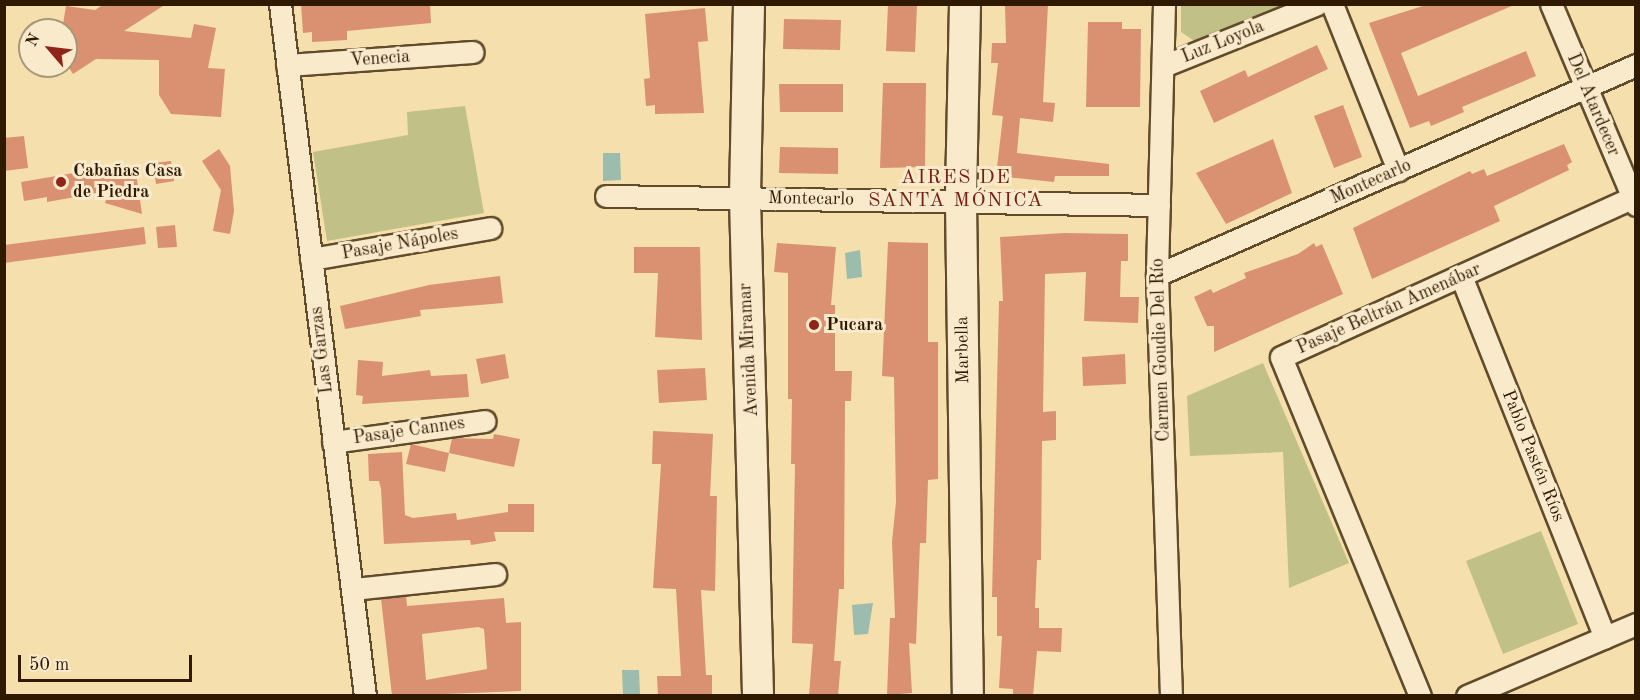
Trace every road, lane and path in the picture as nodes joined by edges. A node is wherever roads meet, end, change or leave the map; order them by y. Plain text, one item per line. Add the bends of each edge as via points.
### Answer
1 (280, 4) edge
2 (749, 4) edge
3 (965, 4) edge
4 (1164, 4) edge
5 (1317, 4) edge
6 (1332, 4) edge
7 (1551, 4) edge
8 (473, 52) dead end
9 (287, 65) junction
10 (1635, 65) edge
11 (1163, 66) junction
12 (1584, 88) junction
13 (1398, 170) junction
14 (606, 196) dead end
15 (745, 198) junction
16 (961, 202) junction
17 (1634, 202) edge
18 (1159, 205) junction
19 (490, 228) dead end
20 (311, 259) junction
21 (1157, 275) junction
22 (1461, 276) junction
23 (485, 421) dead end
24 (333, 442) junction
25 (495, 574) dead end
26 (352, 589) junction
27 (1635, 624) edge
28 (1605, 637) junction
29 (366, 696) edge
30 (758, 696) edge
31 (968, 696) edge
32 (1171, 696) edge
33 (1420, 696) edge
34 (1467, 696) edge

1 - 9 street, Las Garzas
2 - 15 street, Avenida Miramar
3 - 16 street, Marbella
4 - 11 street, Carmen Goudie Del Río
5 - 11 street, Luz Loyola
6 - 13 street
7 - 12 street, Del Atardecer
8 - 9 street, Venecia
9 - 20 street, Las Garzas
10 - 12 street, Montecarlo
11 - 18 street, Carmen Goudie Del Río
12 - 13 street, Montecarlo
12 - 17 street, Del Atardecer
13 - 21 street, Montecarlo
14 - 15 street, Montecarlo
15 - 16 street, Montecarlo
15 - 30 street, Avenida Miramar
16 - 18 street, Montecarlo
16 - 31 street, Marbella
17 - 22 street, Pasaje Beltrán Amenábar
18 - 21 street, Carmen Goudie Del Río
19 - 20 street, Pasaje Nápoles
20 - 24 street, Las Garzas
21 - 32 street, Carmen Goudie Del Río
22 - 28 street, Pablo Pastén Ríos
22 - 33 street, Pasaje Beltrán Amenábar via 1281,357
23 - 24 street, Pasaje Cannes
24 - 26 street, Las Garzas
25 - 26 street
26 - 29 street, Las Garzas
27 - 28 street
28 - 34 street

